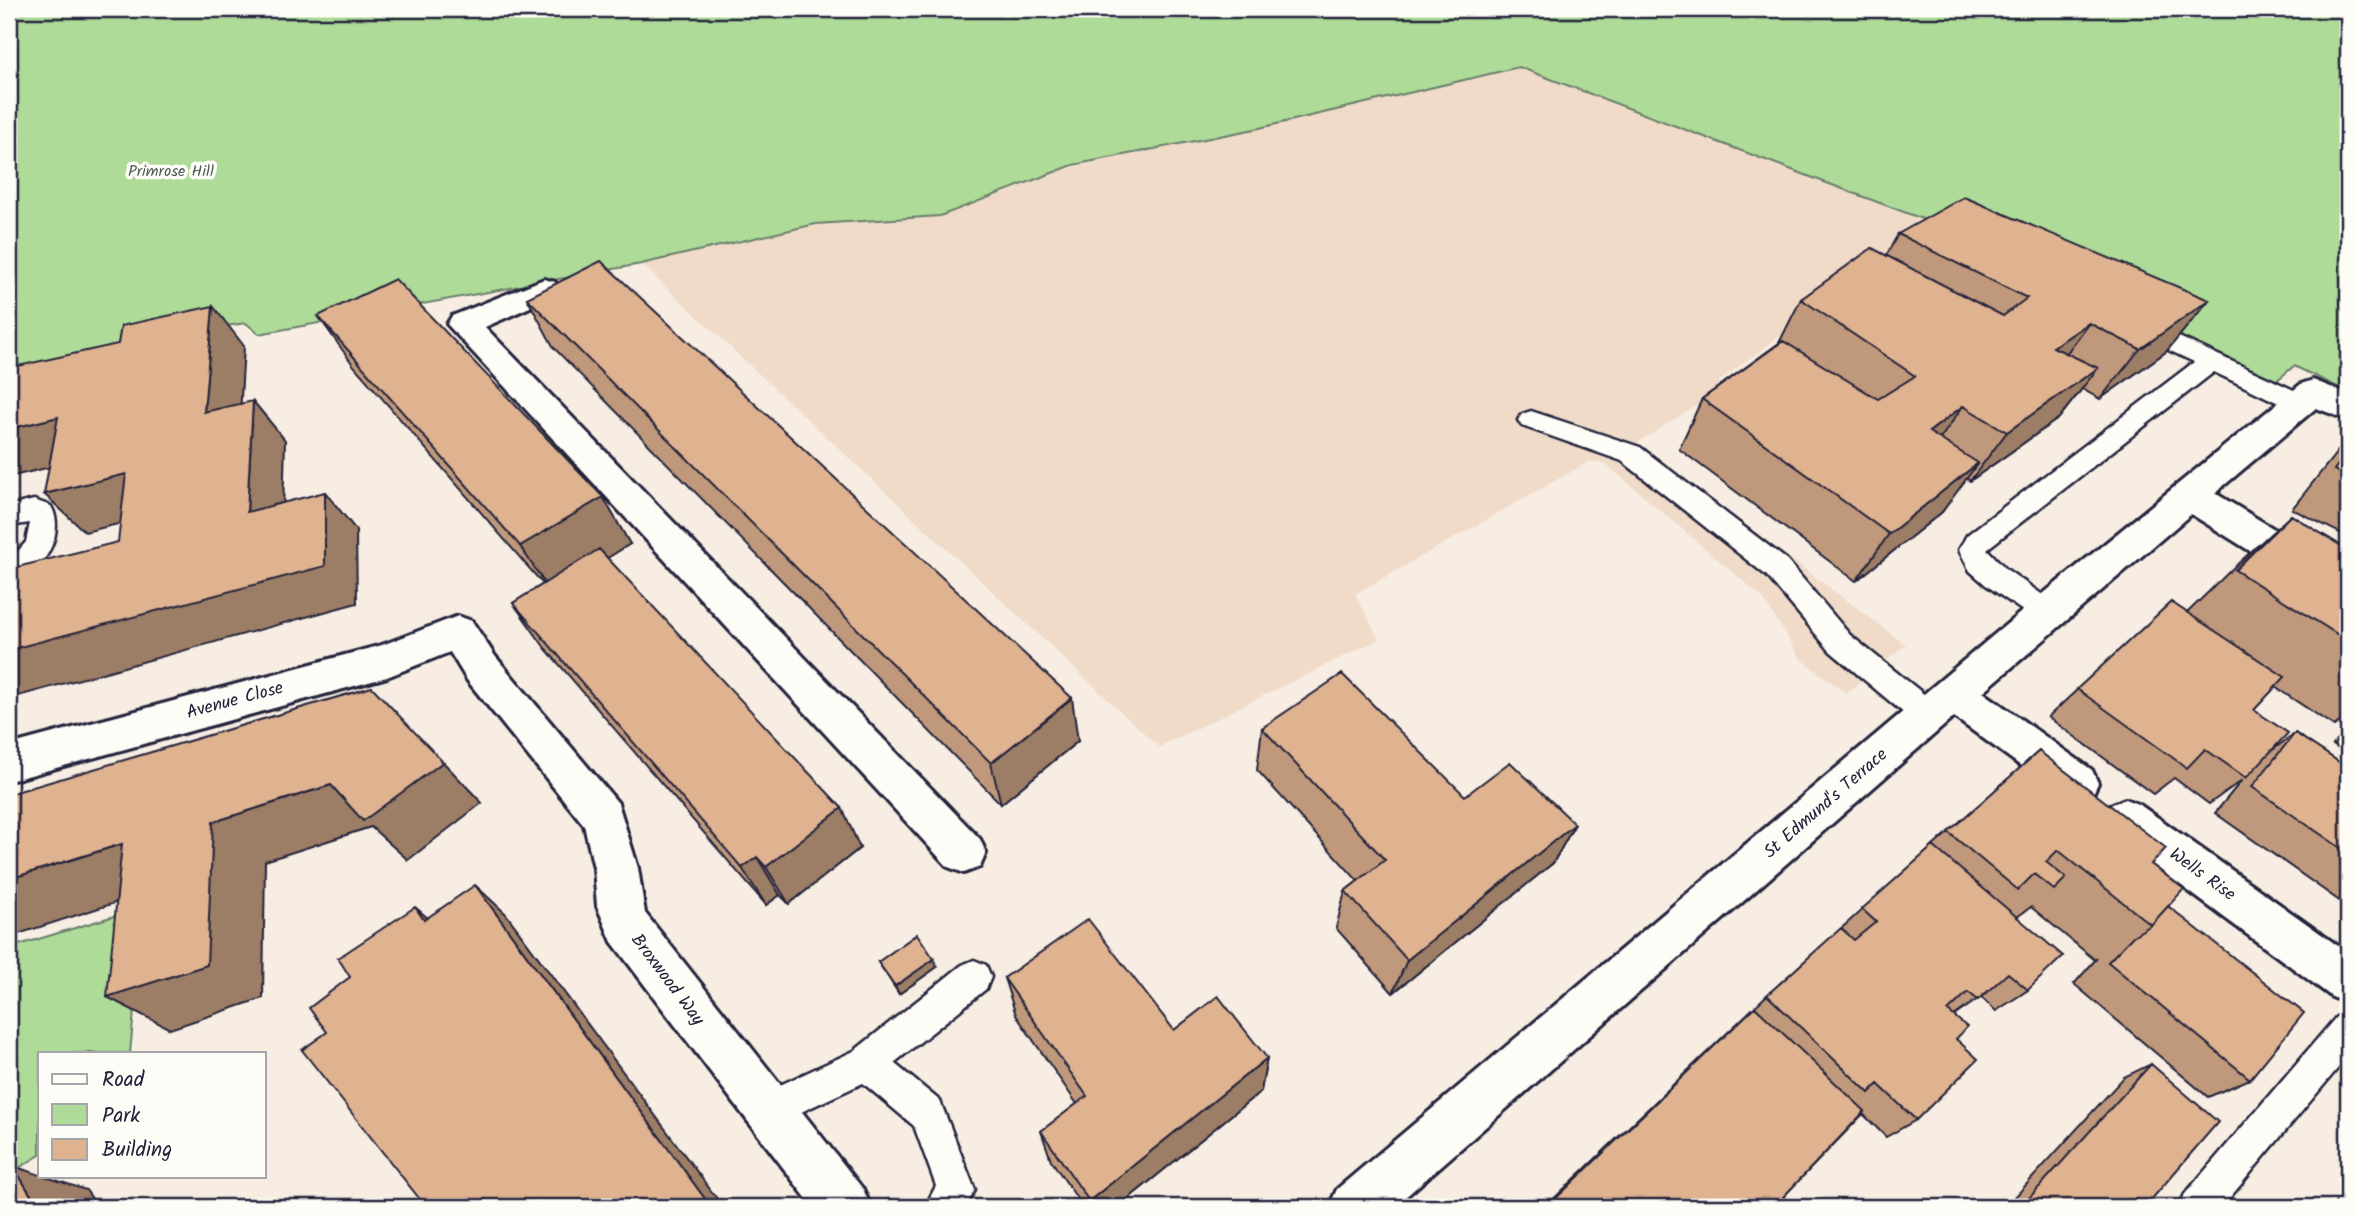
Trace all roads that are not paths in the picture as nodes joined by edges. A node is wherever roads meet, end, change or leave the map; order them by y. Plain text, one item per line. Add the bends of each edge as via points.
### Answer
1 (544, 289) edge
2 (2115, 315) edge
3 (2213, 360) junction
4 (2300, 403) junction
5 (2348, 408) edge
6 (1531, 420) dead end
7 (2189, 495) junction
8 (9, 516) edge
9 (9, 577) edge
10 (2348, 593) edge
11 (2047, 613) junction
12 (458, 632) joint
13 (1941, 705) junction
14 (9, 763) edge
15 (964, 853) dead end
16 (974, 977) dead end
17 (2348, 981) edge
18 (2348, 1029) edge
19 (866, 1063) junction
20 (767, 1110) junction
21 (845, 1207) edge
22 (944, 1207) edge
23 (1355, 1207) edge
24 (2198, 1207) edge

1 - 15 street via 463,324
2 - 3 lane
3 - 4 lane
3 - 11 lane via 1977,542 1973,550 1980,562
4 - 5 street via 2313,392
4 - 7 street, St Edmund's Terrace
6 - 13 lane via 1631,454 1777,568 1840,643
7 - 10 street
7 - 11 street, St Edmund's Terrace
8 - 9 lane via 34,510 44,519 35,554
11 - 13 street, St Edmund's Terrace
12 - 14 street, Avenue Close via 387,660
12 - 20 street, Broxwood Way via 481,668 603,817 628,928
13 - 17 street, Wells Rise
13 - 23 street, St Edmund's Terrace
16 - 19 lane
18 - 24 lane
19 - 20 lane
19 - 22 lane via 927,1114 956,1190
20 - 21 street, Broxwood Way

